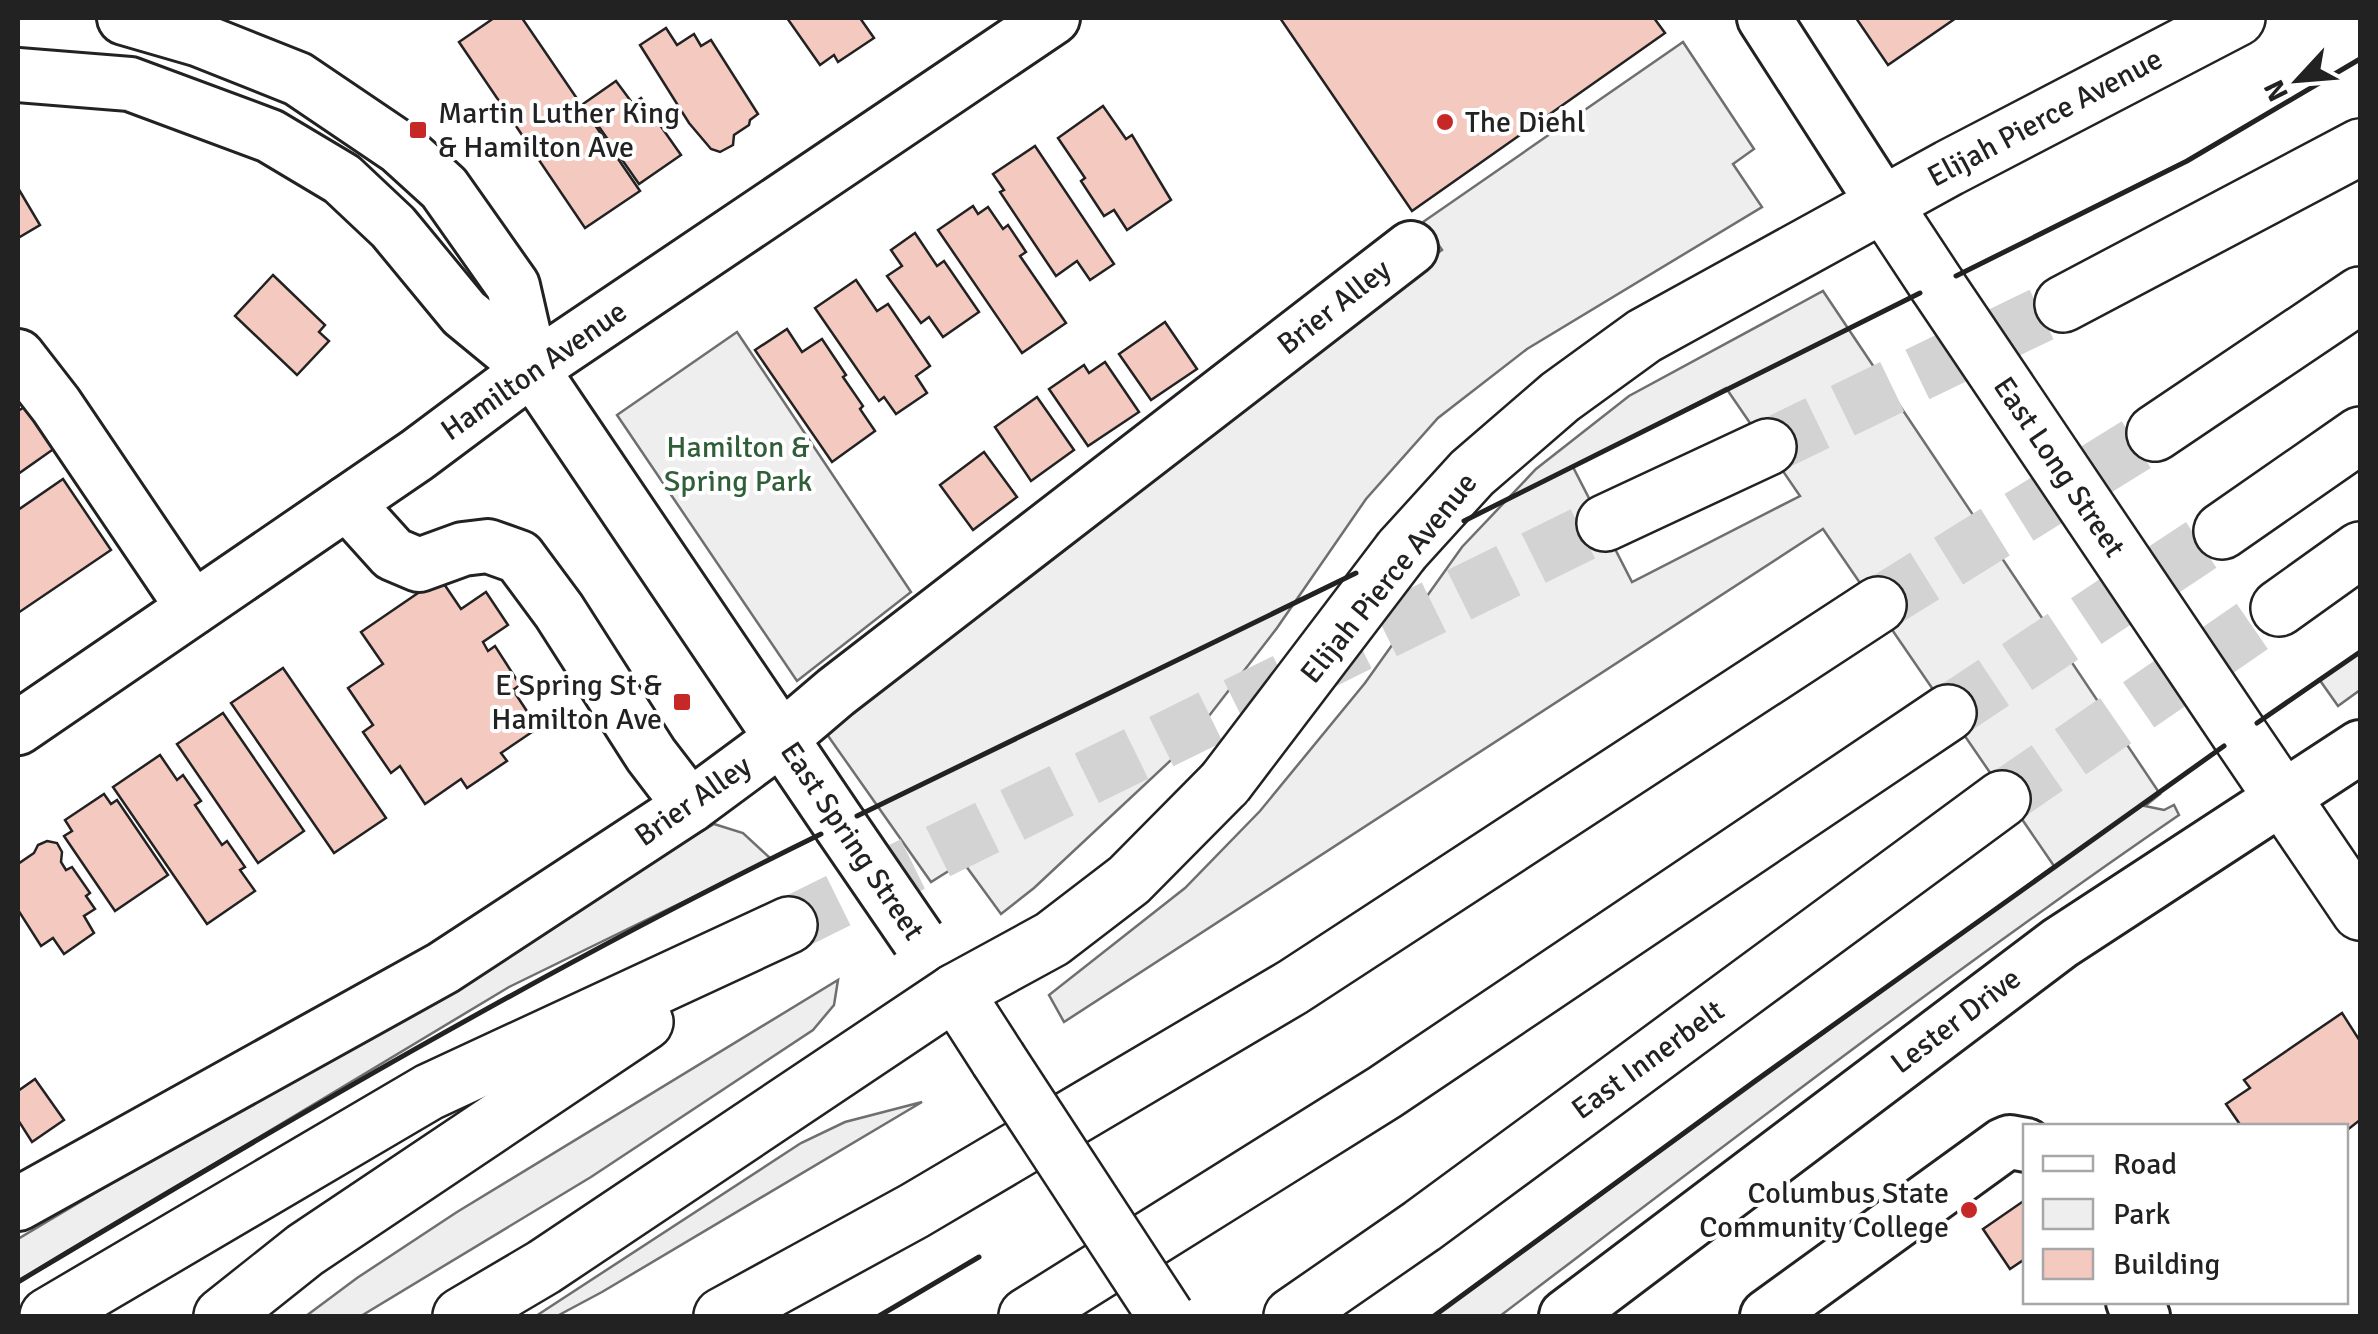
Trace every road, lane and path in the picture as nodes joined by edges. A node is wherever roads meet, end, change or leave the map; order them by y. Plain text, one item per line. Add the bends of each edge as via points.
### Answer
1 (124, 18) edge
2 (1053, 18) edge
3 (1764, 18) edge
4 (2237, 18) edge
5 (203, 29) edge
6 (18, 74) edge
7 (2360, 148) edge
8 (1884, 203) junction
9 (1411, 248) dead end
10 (2360, 295) edge
11 (2062, 304) tunnel mouth
12 (18, 356) edge
13 (532, 369) junction
14 (2155, 433) tunnel mouth
15 (2360, 435) edge
16 (1768, 446) tunnel mouth
17 (346, 503) junction
18 (1605, 523) tunnel mouth
19 (2222, 531) tunnel mouth
20 (2360, 550) edge
21 (1878, 606) tunnel mouth
22 (193, 608) junction
23 (2279, 608) tunnel mouth
24 (1948, 714) tunnel mouth
25 (18, 728) edge
26 (782, 738) junction
27 (2360, 747) edge
28 (2002, 798) tunnel mouth
29 (2282, 798) junction
30 (690, 806) junction
31 (2360, 912) edge
32 (955, 992) junction
33 (2022, 1144) edge
34 (18, 1204) edge
35 (48, 1316) edge
36 (222, 1316) edge
37 (461, 1316) edge
38 (722, 1316) edge
39 (1028, 1316) edge
40 (1166, 1316) edge
41 (1292, 1316) edge
42 (1566, 1316) edge
43 (1766, 1316) edge

1 - 5 street
2 - 13 street, Hamilton Avenue
3 - 8 street, East Long Street
4 - 8 main road, Elijah Pierce Avenue
5 - 13 street via 298,78 400,148 444,188 514,286
6 - 13 street via 130,84 270,136 342,179 393,227 464,312
7 - 11 main road
8 - 29 main road, East Long Street, bridge
8 - 32 main road, Elijah Pierce Avenue, bridge via 1644,336 1560,397 1472,474 1402,550 1225,784 1129,880 1052,939
9 - 26 street, Brier Alley
10 - 14 main road
12 - 22 street
13 - 17 street, Hamilton Avenue
13 - 26 street, East Spring Street
15 - 19 main road
16 - 18 main road
17 - 22 street, Hamilton Avenue
17 - 30 street via 392,554 418,565 488,546 519,557
20 - 23 main road
21 - 38 main road via 1293,987 914,1212
22 - 25 street, Hamilton Avenue
24 - 39 main road via 1386,1092
26 - 30 street, Brier Alley
26 - 32 street, East Spring Street, bridge
27 - 29 street, Lester Drive
28 - 41 main road, East Innerbelt
29 - 31 main road, East Long Street
29 - 42 street, Lester Drive via 2060,944
30 - 34 street, Brier Alley via 443,968
32 - 37 main road, Elijah Pierce Avenue
32 - 40 main road, East Spring Street, bridge
33 - 43 street via 2002,1145
35 - 36 main road via 430,1092 789,926 305,1250

